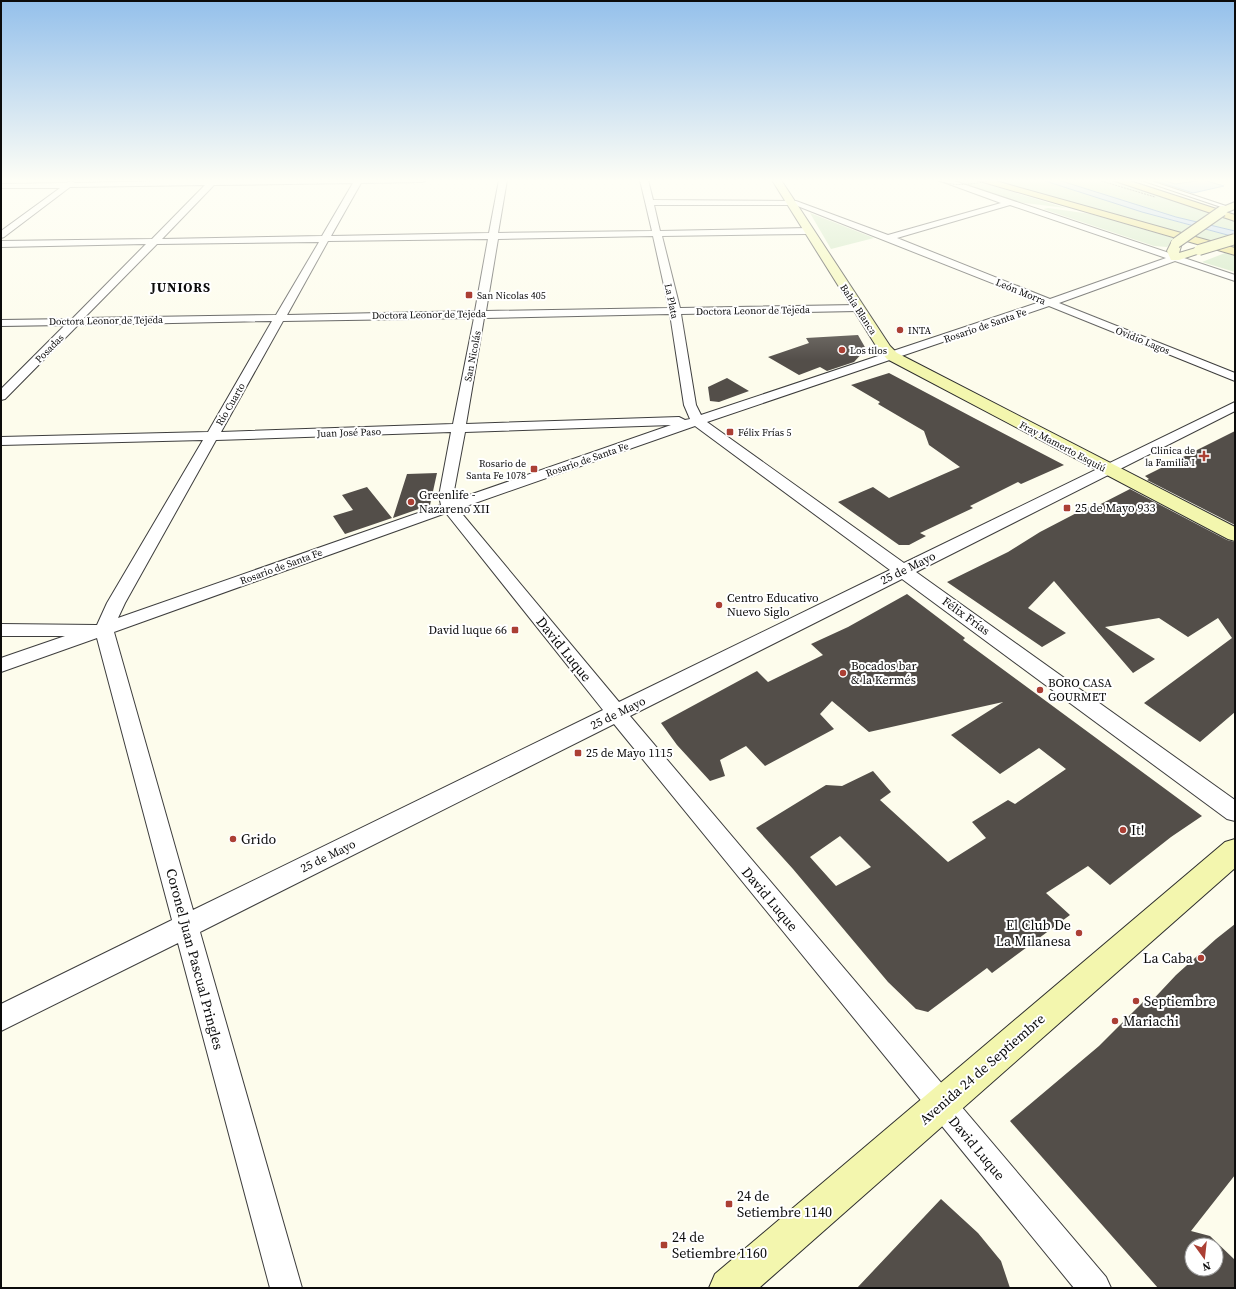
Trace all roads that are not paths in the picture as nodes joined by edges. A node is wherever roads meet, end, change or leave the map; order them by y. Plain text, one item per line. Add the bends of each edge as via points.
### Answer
1 (204, 240) edge
2 (325, 240) edge
3 (493, 240) edge
4 (659, 240) edge
5 (813, 240) edge
6 (893, 240) edge
7 (1121, 240) edge
8 (1180, 240) edge
9 (1192, 240) edge
10 (1231, 240) edge
11 (156, 241) junction
12 (1, 244) edge
13 (1235, 252) edge
14 (1175, 258) junction
15 (1235, 278) edge
16 (1051, 302) junction
17 (858, 308) junction
18 (675, 311) junction
19 (480, 314) junction
20 (281, 316) junction
21 (77, 321) junction
22 (1, 322) edge
23 (892, 356) junction
24 (1235, 377) edge
25 (1, 396) edge
26 (1235, 406) edge
27 (697, 421) junction
28 (458, 429) junction
29 (211, 436) junction
30 (1, 441) edge
31 (1108, 469) junction
32 (449, 507) junction
33 (1235, 535) edge
34 (903, 571) junction
35 (1, 630) edge
36 (104, 630) junction
37 (1, 665) edge
38 (616, 714) junction
39 (1235, 812) edge
40 (1235, 850) edge
41 (186, 927) junction
42 (1, 1018) edge
43 (941, 1105) junction
44 (286, 1288) edge
45 (729, 1288) edge
46 (1095, 1288) edge

1 - 11 street
2 - 20 street, Río Cuarto
3 - 19 street, San Nicolás
4 - 18 street, La Plata
5 - 17 street, Bahía Blanca
6 - 16 street, León Morra
7 - 14 street
8 - 14 street, bridge via 1176,243 1173,251
9 - 13 main road
10 - 14 street, Rosario de Santa Fe, bridge
11 - 12 street
11 - 21 street, Posadas
14 - 15 street
14 - 16 street, Rosario de Santa Fe
16 - 23 street, Rosario de Santa Fe
16 - 24 street, Ovidio Lagos
17 - 18 street, Doctora Leonor de Tejeda
17 - 23 street, Bahía Blanca
18 - 19 street, Doctora Leonor de Tejeda
18 - 27 street, La Plata via 690,405
19 - 20 street, Doctora Leonor de Tejeda
19 - 28 street, San Nicolás
20 - 21 street, Doctora Leonor de Tejeda
20 - 29 street, Río Cuarto
21 - 22 street, Doctora Leonor de Tejeda
21 - 25 street, Posadas
23 - 27 street, Rosario de Santa Fe
23 - 31 street, Fray Mamerto Esquiú
26 - 31 street, 25 de Mayo
27 - 28 street, Juan José Paso
27 - 32 street, Rosario de Santa Fe
27 - 34 street, Félix Frías
28 - 29 street, Juan José Paso
28 - 32 street, San Nicolás via 446,496
29 - 30 street, Juan José Paso
29 - 36 street, Río Cuarto via 116,603
31 - 33 street, Fray Mamerto Esquiú
31 - 34 street, 25 de Mayo
32 - 36 street, Rosario de Santa Fe
32 - 38 street, David Luque
34 - 38 street, 25 de Mayo
34 - 39 street, Félix Frías
35 - 36 street
36 - 37 street, Rosario de Santa Fe
36 - 41 street, Coronel Juan Pascual Pringles
38 - 41 street, 25 de Mayo
38 - 43 street, David Luque
40 - 43 street, Avenida 24 de Septiembre
41 - 42 street, 25 de Mayo
41 - 44 street, Coronel Juan Pascual Pringles
43 - 45 street, Avenida 24 de Septiembre
43 - 46 street, David Luque

